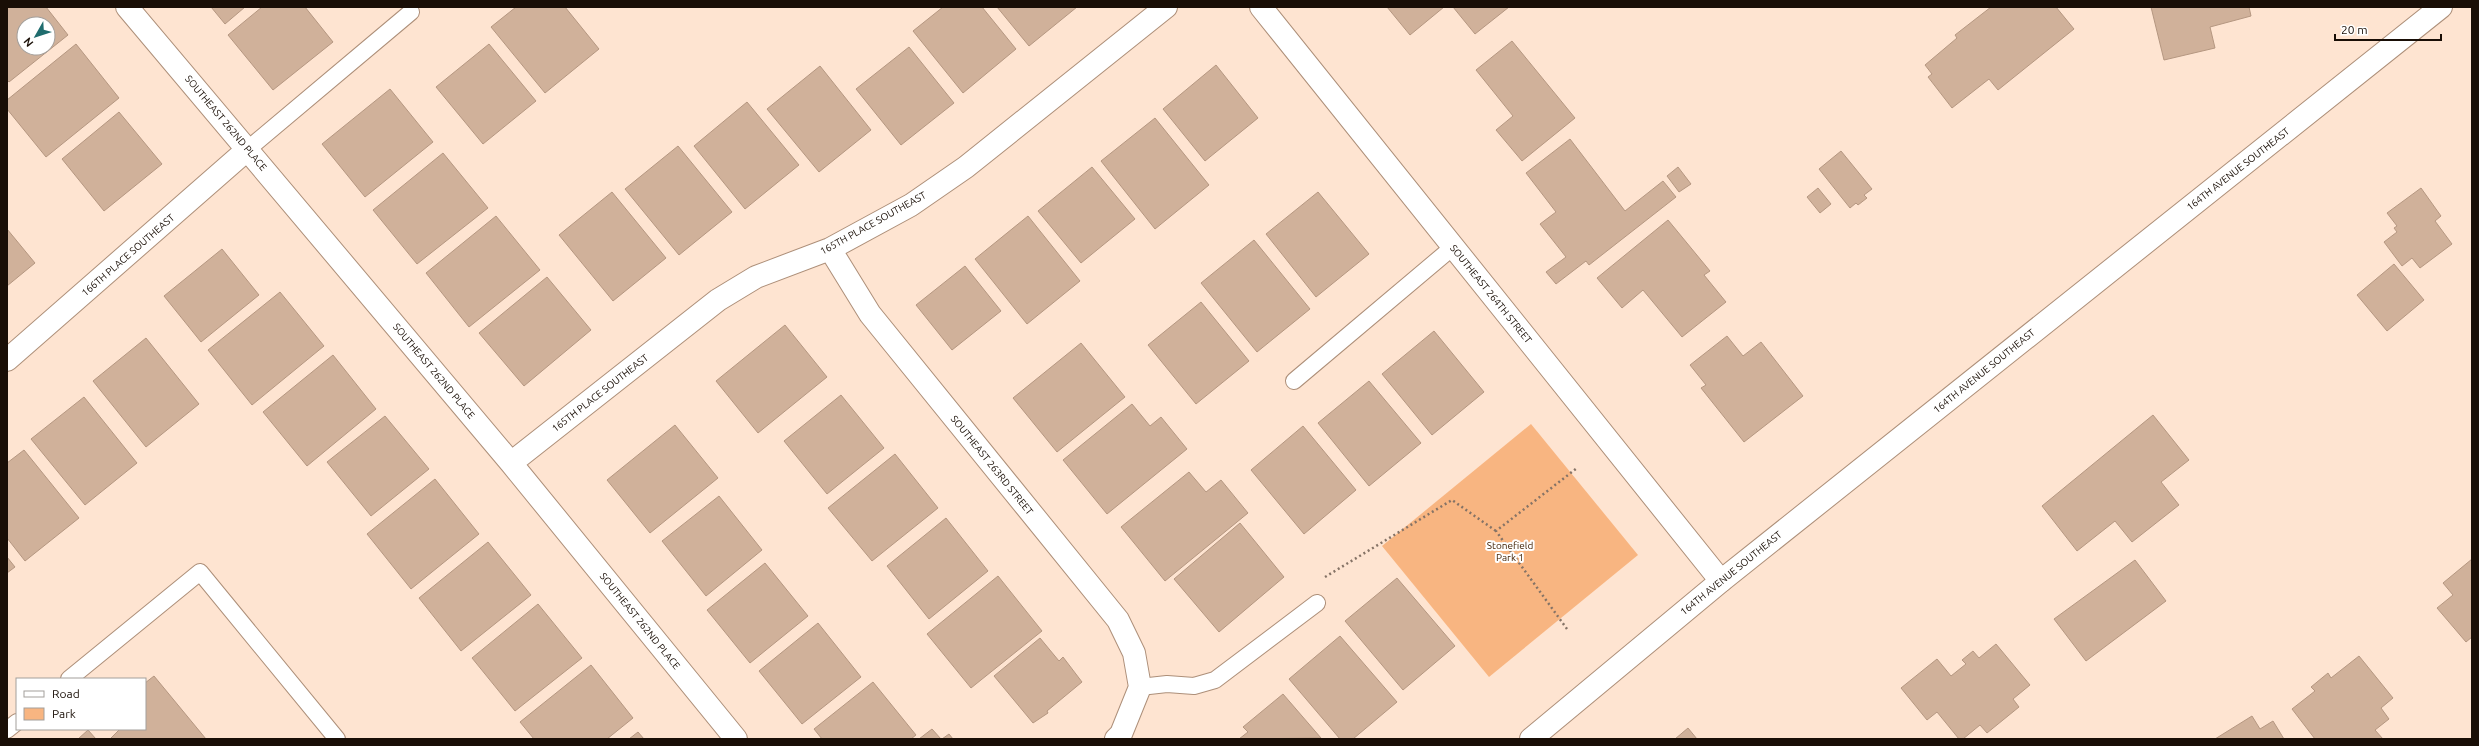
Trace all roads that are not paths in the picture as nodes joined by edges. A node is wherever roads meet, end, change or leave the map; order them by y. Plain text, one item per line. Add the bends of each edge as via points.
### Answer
1 (127, 7) edge
2 (1166, 7) edge
3 (1261, 7) edge
4 (2441, 7) edge
5 (411, 12) dead end
6 (248, 149) junction
7 (1453, 247) junction
8 (830, 249) junction
9 (7, 360) edge
10 (1294, 381) dead end
11 (511, 463) junction
12 (1721, 581) junction
13 (1317, 603) road end
14 (70, 678) edge
15 (1140, 687) junction
16 (16, 723) edge
17 (7, 730) edge
18 (337, 739) edge
19 (736, 739) edge
20 (1116, 739) edge
21 (1531, 739) edge

1 - 6 street, SOUTHEAST 262ND PLACE
2 - 8 street, 165TH PLACE SOUTHEAST via 966,167 911,205
3 - 7 street, SOUTHEAST 264TH STREET
4 - 12 street, 164TH AVENUE SOUTHEAST
5 - 6 lane
6 - 9 street, 166TH PLACE SOUTHEAST
6 - 11 street, SOUTHEAST 262ND PLACE
7 - 10 lane
7 - 12 street, SOUTHEAST 264TH STREET
8 - 11 street, 165TH PLACE SOUTHEAST via 756,277 718,300
8 - 15 street, SOUTHEAST 263RD STREET via 870,314 1118,620 1134,653
11 - 19 street, SOUTHEAST 262ND PLACE
12 - 21 street, 164TH AVENUE SOUTHEAST
13 - 15 lane via 1215,680 1194,686 1167,684
14 - 18 lane via 200,572
15 - 20 street via 1121,734
16 - 17 lane

